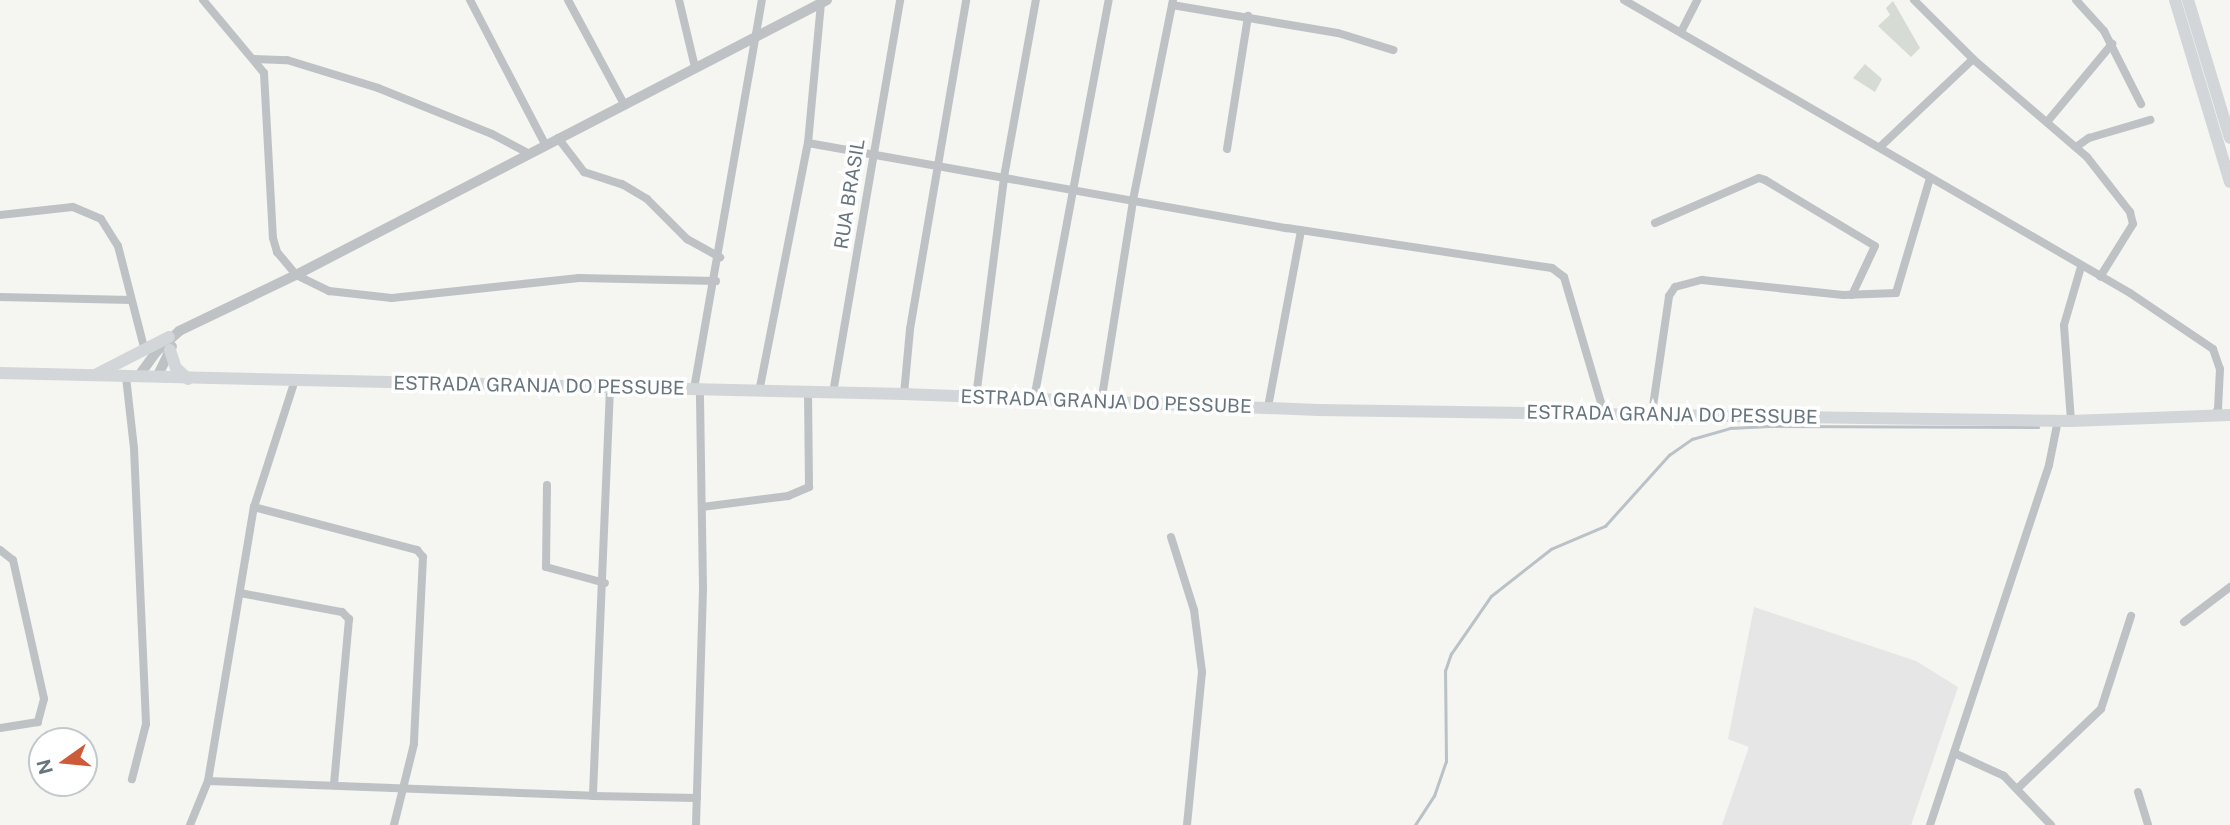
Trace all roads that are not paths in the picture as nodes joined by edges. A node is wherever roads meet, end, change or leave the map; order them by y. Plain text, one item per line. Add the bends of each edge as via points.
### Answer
1 (203, 0) edge
2 (470, 0) edge
3 (568, 0) edge
4 (679, 0) edge
5 (762, 0) edge
6 (900, 0) edge
7 (966, 0) edge
8 (1036, 0) edge
9 (1109, 0) edge
10 (1624, 0) edge
11 (1698, 0) edge
12 (1914, 0) edge
13 (2076, 0) edge
14 (2175, 0) edge
15 (2188, 0) edge
16 (824, 1) edge
17 (1172, 2) edge
18 (1248, 16) junction
19 (1681, 32) junction
20 (755, 37) junction
21 (2112, 44) junction
22 (1393, 50) dead end
23 (254, 59) junction
24 (1973, 59) junction
25 (695, 67) junction
26 (624, 104) junction
27 (2141, 104) dead end
28 (2150, 120) dead end
29 (2047, 122) junction
30 (558, 138) junction
31 (2230, 138) edge
32 (808, 143) junction
33 (545, 144) junction
34 (1880, 147) junction
35 (2076, 147) junction
36 (1227, 149) dead end
37 (527, 153) junction
38 (872, 156) junction
39 (937, 165) junction
40 (1004, 177) junction
41 (1930, 178) junction
42 (2230, 181) edge
43 (1071, 187) junction
44 (1133, 200) junction
45 (0, 215) edge
46 (1655, 223) dead end
47 (1301, 230) junction
48 (719, 257) junction
49 (2081, 267) junction
50 (296, 275) junction
51 (2101, 277) junction
52 (716, 281) junction
53 (1852, 295) junction
54 (0, 298) edge
55 (131, 300) junction
56 (173, 339) junction
57 (144, 347) junction
58 (0, 373) edge
59 (94, 375) junction
60 (132, 377) junction
61 (157, 377) junction
62 (188, 379) junction
63 (296, 380) junction
64 (610, 388) junction
65 (697, 389) junction
66 (759, 392) junction
67 (808, 393) junction
68 (834, 393) junction
69 (904, 394) junction
70 (975, 397) junction
71 (1034, 399) junction
72 (1101, 403) junction
73 (1268, 407) junction
74 (1604, 413) junction
75 (1652, 413) junction
76 (2230, 415) edge
77 (2211, 419) junction
78 (2057, 420) junction
79 (2071, 421) junction
80 (2230, 423) edge
81 (547, 485) dead end
82 (254, 507) junction
83 (702, 507) junction
84 (1171, 537) dead end
85 (0, 550) edge
86 (605, 583) junction
87 (2230, 587) edge
88 (240, 593) junction
89 (2131, 616) dead end
90 (2184, 622) dead end
91 (0, 728) edge
92 (1954, 753) junction
93 (132, 779) dead end
94 (208, 781) junction
95 (334, 785) junction
96 (404, 786) junction
97 (2017, 789) junction
98 (2138, 792) dead end
99 (593, 796) junction
100 (697, 798) junction
101 (190, 825) edge
102 (394, 825) edge
103 (695, 825) edge
104 (1188, 825) edge
105 (1930, 825) edge
106 (2051, 825) edge
107 (2148, 825) edge

1 - 23 street
2 - 33 street
3 - 26 street
4 - 25 street
5 - 20 street
6 - 38 street, RUA BRASIL
7 - 39 street
8 - 40 street
9 - 43 street
10 - 19 street
11 - 19 street
12 - 24 street
13 - 21 street
14 - 42 main road
15 - 31 main road
16 - 20 street
16 - 32 street
17 - 18 street
17 - 44 street
18 - 22 street
18 - 36 street
19 - 34 street
20 - 25 street
20 - 48 street
21 - 27 street
21 - 29 street
23 - 37 street via 288,60 378,88
23 - 50 street via 264,73 267,96 273,239 277,252
24 - 29 street
24 - 34 street
25 - 26 street
26 - 30 street
28 - 35 street via 2088,138
29 - 35 street
30 - 33 street
30 - 48 street via 584,172 622,184 647,199 687,239
32 - 38 street
32 - 66 street
33 - 37 street
34 - 41 street
35 - 51 street via 2102,173 2133,218
37 - 50 street
38 - 39 street
38 - 68 street, RUA BRASIL
39 - 40 street
39 - 69 street
40 - 43 street
40 - 70 street
41 - 49 street
41 - 53 street via 1901,288 1892,295
43 - 44 street
43 - 71 street
44 - 47 street
44 - 72 street
45 - 55 street via 73,207 101,219 112,230
46 - 53 street via 1759,178 1765,180 1875,246
47 - 73 street
47 - 74 street via 1560,272
48 - 52 street
49 - 51 street
49 - 79 street via 2064,325
50 - 52 street via 329,291 392,298 579,278
50 - 56 street
51 - 77 street via 2213,349 2220,369 2218,409
52 - 65 street
53 - 75 street via 1702,279 1675,287 1668,296
54 - 55 street
55 - 57 street
56 - 57 main road
56 - 60 street
56 - 61 street
56 - 62 main road via 176,368
57 - 59 main road
58 - 59 main road, ESTRADA GRANJA DO PESSUBE
59 - 60 main road, ESTRADA GRANJA DO PESSUBE
60 - 61 main road, ESTRADA GRANJA DO PESSUBE
60 - 93 street via 146,724
61 - 62 main road, ESTRADA GRANJA DO PESSUBE
62 - 63 main road, ESTRADA GRANJA DO PESSUBE
63 - 64 main road, ESTRADA GRANJA DO PESSUBE
63 - 82 street
64 - 65 main road, ESTRADA GRANJA DO PESSUBE
64 - 86 street
65 - 66 main road, ESTRADA GRANJA DO PESSUBE
65 - 83 street
66 - 67 main road, ESTRADA GRANJA DO PESSUBE
67 - 68 main road, ESTRADA GRANJA DO PESSUBE
67 - 83 street via 808,487 788,496
68 - 69 main road, ESTRADA GRANJA DO PESSUBE
69 - 70 main road, ESTRADA GRANJA DO PESSUBE
70 - 71 main road, ESTRADA GRANJA DO PESSUBE
71 - 72 main road, ESTRADA GRANJA DO PESSUBE
72 - 73 main road, ESTRADA GRANJA DO PESSUBE
73 - 74 main road, ESTRADA GRANJA DO PESSUBE
74 - 75 main road, ESTRADA GRANJA DO PESSUBE
75 - 78 main road, ESTRADA GRANJA DO PESSUBE
76 - 77 main road, ESTRADA GRANJA DO PESSUBE
77 - 79 main road, ESTRADA GRANJA DO PESSUBE
77 - 80 main road, ESTRADA GRANJA DO PESSUBE
78 - 79 main road, ESTRADA GRANJA DO PESSUBE
78 - 92 street via 2049,465
81 - 86 street via 546,567
82 - 88 street
82 - 96 street via 417,550 423,557 418,696
83 - 100 street
84 - 104 street via 1194,610 1202,672
85 - 91 street via 13,561 44,699 38,722
86 - 99 street
87 - 90 street
88 - 94 street
88 - 95 street via 342,612 349,619
89 - 97 street via 2101,709
92 - 97 street via 1992,768
92 - 105 street
94 - 95 street
94 - 101 street
95 - 96 street
96 - 99 street
96 - 102 street
97 - 106 street
98 - 107 street
99 - 100 street
100 - 103 street

